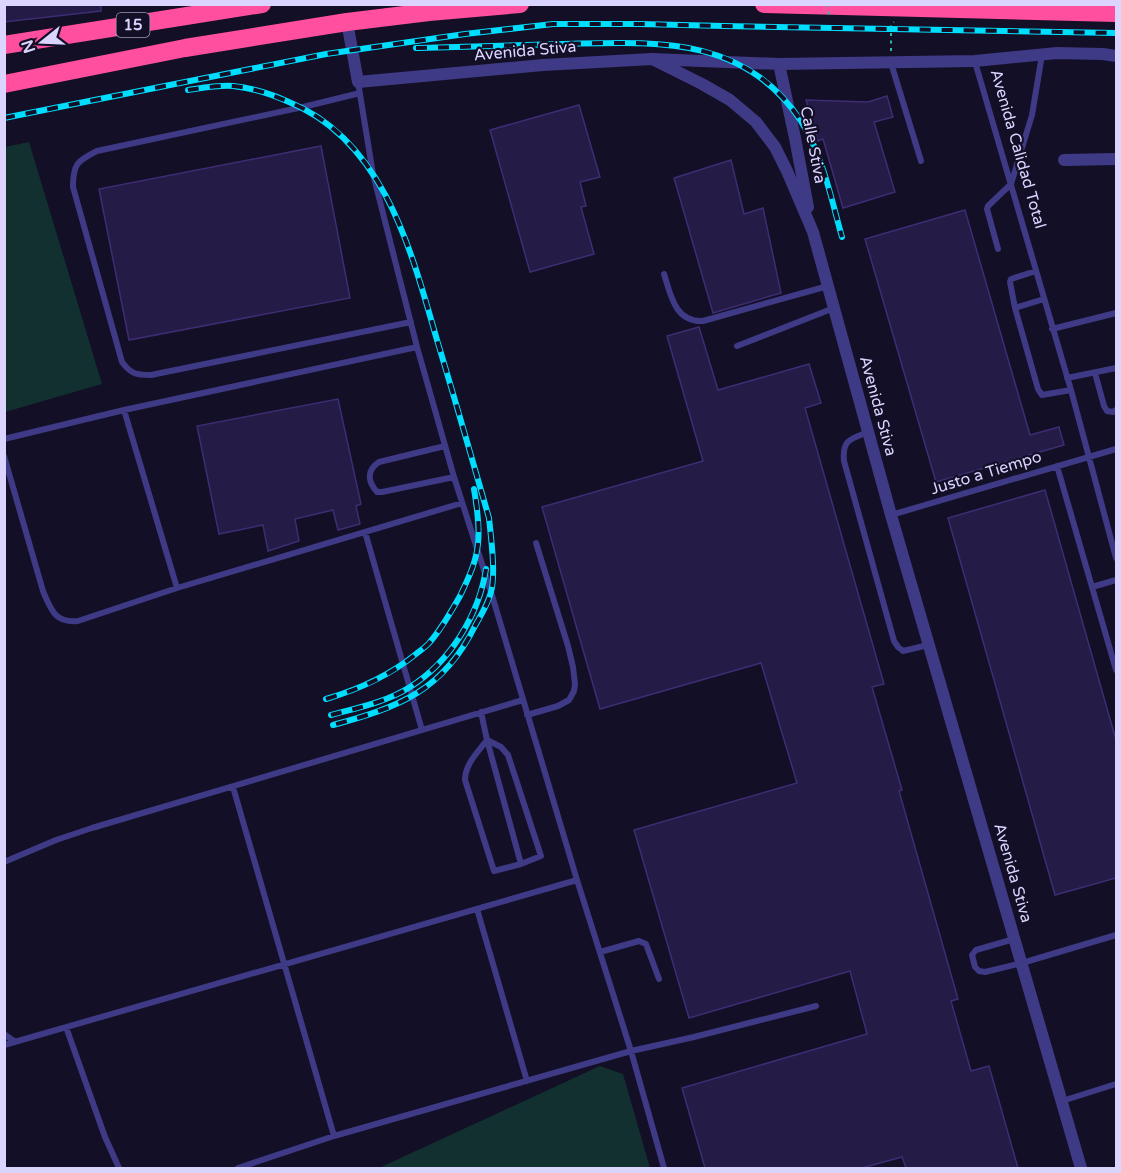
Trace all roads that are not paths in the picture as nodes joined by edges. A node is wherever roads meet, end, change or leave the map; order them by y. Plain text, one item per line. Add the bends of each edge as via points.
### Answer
1 (262, 4) edge
2 (520, 4) edge
3 (765, 4) edge
4 (1116, 13) edge
5 (347, 22) junction
6 (4, 45) edge
7 (1042, 54) junction
8 (1116, 56) edge
9 (652, 59) junction
10 (975, 61) junction
11 (890, 63) junction
12 (779, 64) junction
13 (4, 84) edge
14 (359, 88) junction
15 (1116, 159) edge
16 (1064, 160) dead end
17 (921, 161) dead end
18 (1011, 184) junction
19 (813, 232) junction
20 (998, 249) dead end
21 (1036, 272) junction
22 (664, 274) dead end
23 (828, 286) junction
24 (1044, 299) junction
25 (834, 308) junction
26 (1015, 308) junction
27 (1116, 313) edge
28 (411, 322) junction
29 (1052, 329) junction
30 (737, 346) dead end
31 (417, 347) junction
32 (1116, 368) edge
33 (1095, 373) junction
34 (1067, 378) junction
35 (1071, 390) junction
36 (124, 410) junction
37 (1116, 411) edge
38 (868, 432) junction
39 (4, 439) edge
40 (445, 446) junction
41 (1116, 449) edge
42 (4, 456) edge
43 (1089, 457) junction
44 (1057, 466) junction
45 (454, 477) junction
46 (462, 503) junction
47 (891, 515) junction
48 (365, 532) junction
49 (536, 543) dead end
50 (1116, 558) edge
51 (1116, 580) edge
52 (1092, 586) junction
53 (177, 588) junction
54 (929, 644) junction
55 (1116, 670) edge
56 (523, 700) junction
57 (481, 712) junction
58 (527, 715) junction
59 (422, 730) junction
60 (487, 740) junction
61 (233, 787) junction
62 (4, 862) edge
63 (521, 864) junction
64 (577, 880) junction
65 (477, 909) junction
66 (1116, 935) edge
67 (1015, 939) junction
68 (600, 952) junction
69 (1022, 963) junction
70 (284, 965) junction
71 (659, 979) dead end
72 (816, 1006) dead end
73 (66, 1027) junction
74 (4, 1034) edge
75 (15, 1042) junction
76 (4, 1045) edge
77 (631, 1051) junction
78 (527, 1081) junction
79 (1116, 1084) edge
80 (1062, 1101) junction
81 (334, 1136) junction
82 (119, 1168) edge
83 (238, 1168) edge
84 (664, 1168) edge
85 (1081, 1168) edge

1 - 6 highway, 15
2 - 5 highway, 15
3 - 4 highway
5 - 13 highway, 15 via 185,48
5 - 14 street
7 - 8 street
7 - 10 street
7 - 18 lane via 1032,115
9 - 12 street, Avenida Calidad Total
9 - 14 street, Avenida Stiva via 543,65
9 - 19 street, Avenida Stiva via 730,100 756,122 775,147
10 - 11 street, Avenida Calidad Total
10 - 18 lane, Avenida Calidad Total
11 - 12 street, Avenida Calidad Total
11 - 17 lane
12 - 19 street, Calle Stiva
14 - 28 lane via 373,174
14 - 28 lane via 314,105 97,151 82,158 73,172 73,187 122,362 138,375
15 - 16 street
18 - 20 lane via 987,209
18 - 21 lane, Avenida Calidad Total
19 - 23 street, Avenida Stiva
21 - 24 lane, Avenida Calidad Total
21 - 26 lane via 1011,279
22 - 23 lane via 677,309 694,321
23 - 25 street, Avenida Stiva
24 - 26 lane
24 - 29 lane, Avenida Calidad Total
25 - 30 lane
25 - 38 street, Avenida Stiva
26 - 35 lane via 1042,395
27 - 29 lane
28 - 31 lane
29 - 34 lane, Avenida Calidad Total
31 - 36 lane
31 - 40 lane
32 - 33 lane
33 - 34 lane
33 - 37 lane via 1104,406 1107,411
34 - 35 lane, Avenida Calidad Total
35 - 43 lane, Avenida Calidad Total
36 - 39 lane
36 - 53 lane
38 - 47 street, Avenida Stiva
38 - 54 lane via 847,441 844,460 894,641 903,651
40 - 45 lane
40 - 45 lane via 379,462 369,473 370,482 377,492 382,492
41 - 43 lane, Justo a Tiempo
42 - 53 lane via 43,591 55,614 63,620 78,621
43 - 44 lane, Justo a Tiempo
43 - 50 lane, Avenida Calidad Total
44 - 47 lane, Justo a Tiempo
44 - 52 lane
45 - 46 lane
46 - 48 lane
46 - 56 lane
47 - 54 street, Avenida Stiva
48 - 53 lane
48 - 59 lane
49 - 58 lane via 568,646 574,691 569,700 558,706
51 - 52 lane
52 - 55 lane
54 - 67 street, Avenida Stiva
56 - 57 lane
56 - 58 lane
57 - 59 lane
57 - 60 lane
58 - 64 lane
59 - 61 lane
60 - 63 lane
60 - 63 lane via 508,755 541,856
60 - 63 lane via 468,766 465,780 494,871
61 - 62 lane via 92,828
61 - 70 lane
64 - 65 lane
64 - 68 lane
65 - 70 lane
65 - 78 lane
66 - 69 lane
67 - 69 street, Avenida Stiva
67 - 69 lane via 976,950 972,955 975,967 985,972
68 - 71 lane via 639,941 646,944
68 - 77 lane
69 - 80 street, Avenida Stiva
70 - 73 lane
70 - 81 lane
72 - 77 lane
73 - 75 lane
73 - 82 lane
74 - 75 lane
75 - 76 lane
77 - 78 lane
77 - 84 lane
78 - 81 lane
79 - 80 lane
80 - 85 street, Avenida Stiva
81 - 83 lane

